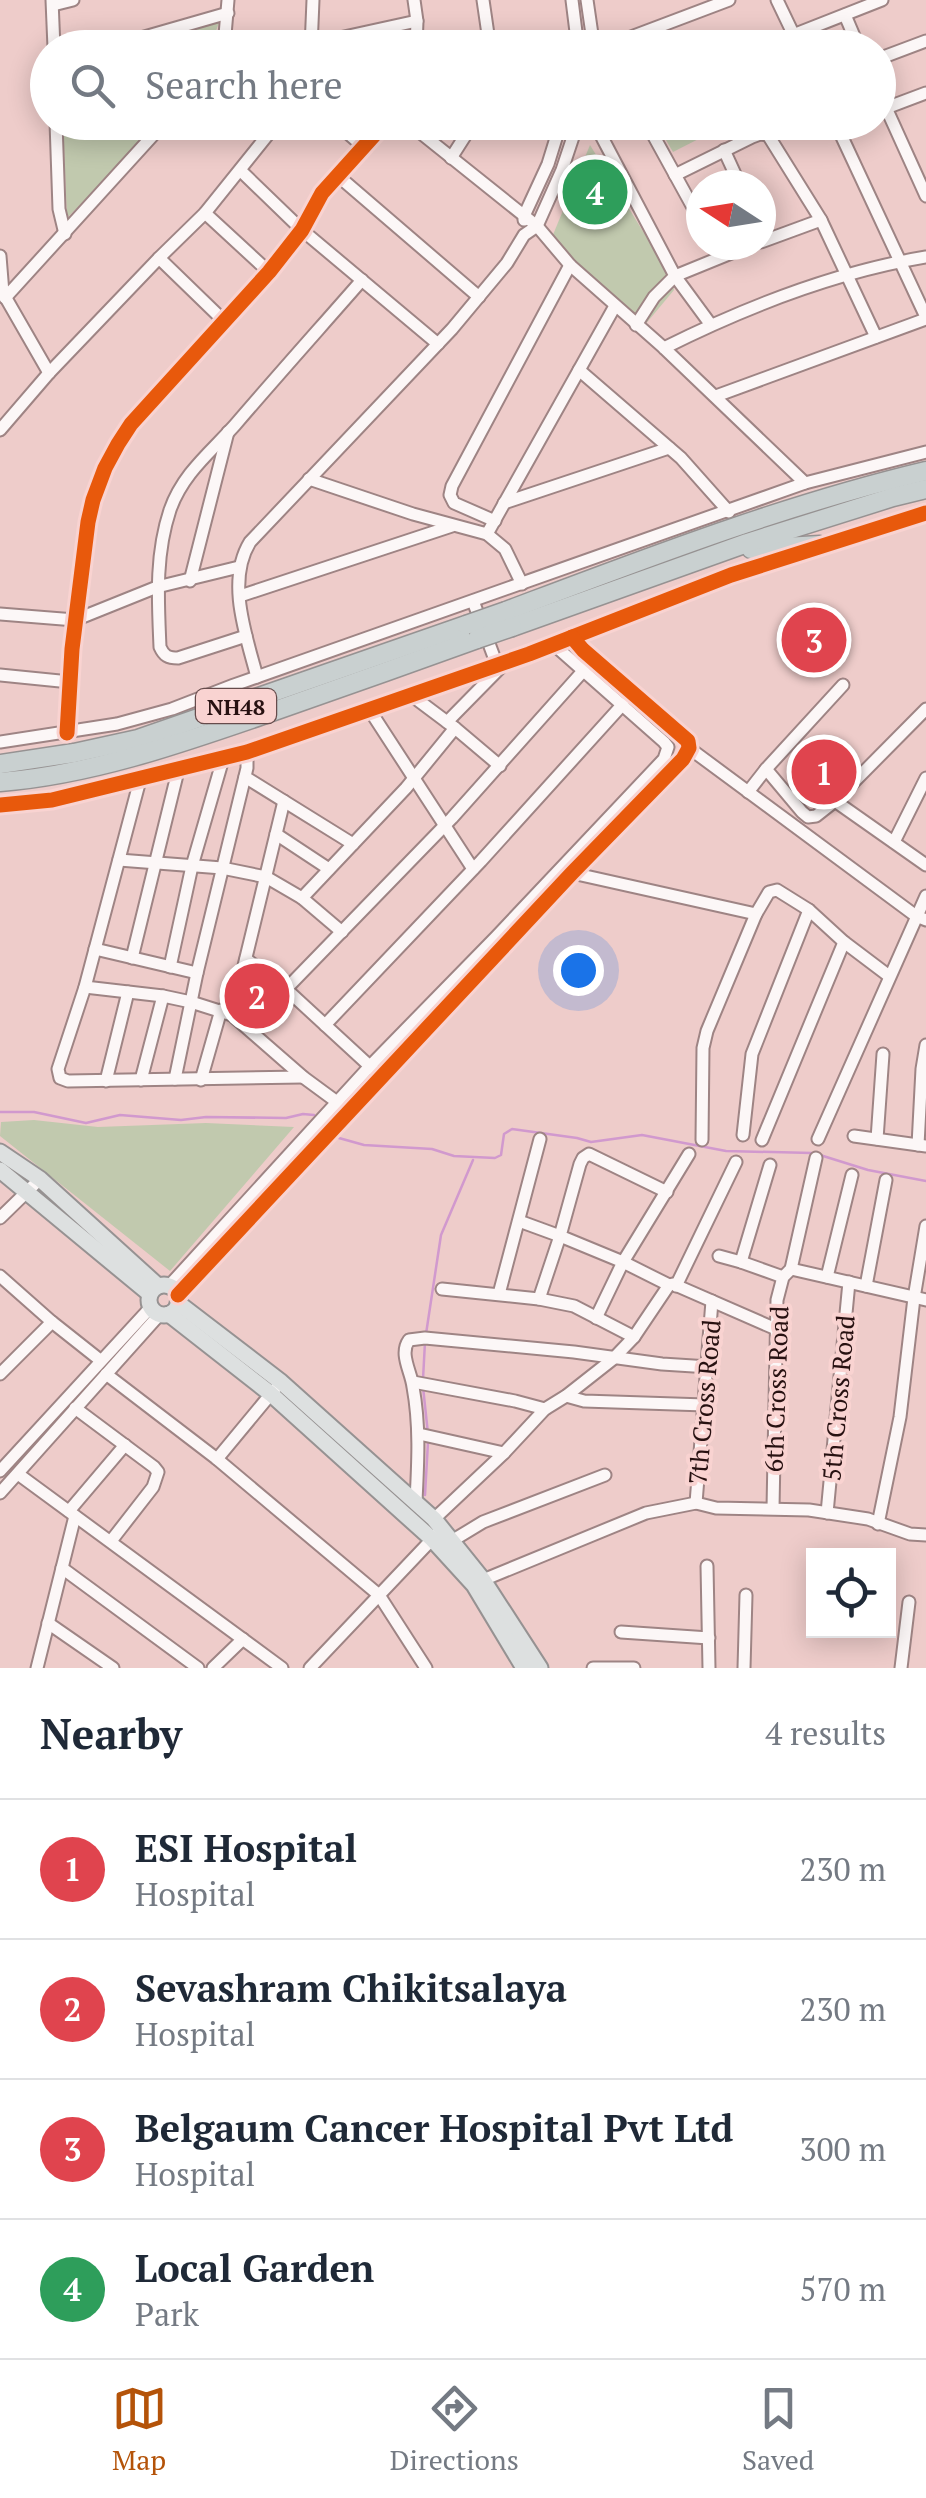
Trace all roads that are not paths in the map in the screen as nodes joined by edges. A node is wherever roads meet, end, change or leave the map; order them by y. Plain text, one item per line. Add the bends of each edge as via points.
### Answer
1 (72, 0) edge
2 (313, 0) edge
3 (414, 0) edge
4 (483, 0) edge
5 (572, 0) edge
6 (588, 0) edge
7 (729, 0) edge
8 (777, 0) edge
9 (882, 0) edge
10 (53, 3) edge
11 (228, 6) edge
12 (844, 15) junction
13 (417, 20) junction
14 (54, 30) edge
15 (158, 30) edge
16 (312, 30) edge
17 (376, 30) edge
18 (417, 30) edge
19 (487, 30) edge
20 (576, 30) edge
21 (592, 30) edge
22 (650, 30) edge
23 (792, 30) edge
24 (805, 30) edge
25 (851, 30) edge
26 (926, 40) edge
27 (896, 52) edge
28 (926, 93) edge
29 (896, 104) edge
30 (896, 130) edge
31 (57, 140) edge
32 (149, 140) edge
33 (264, 140) edge
34 (355, 140) edge
35 (371, 140) edge
36 (429, 140) edge
37 (462, 140) edge
38 (556, 140) edge
39 (572, 140) edge
40 (603, 140) edge
41 (656, 140) edge
42 (746, 140) edge
43 (771, 140) edge
44 (843, 140) edge
45 (365, 148) junction
46 (724, 150) junction
47 (926, 154) edge
48 (451, 158) junction
49 (910, 160) junction
50 (241, 170) junction
51 (733, 170) edge
52 (337, 175) junction
53 (675, 175) junction
54 (686, 195) edge
55 (926, 196) edge
56 (205, 213) junction
57 (524, 216) junction
58 (821, 220) junction
59 (537, 226) junction
60 (302, 230) junction
61 (776, 233) edge
62 (65, 234) junction
63 (524, 235) junction
64 (0, 256) edge
65 (159, 258) junction
66 (926, 258) edge
67 (702, 260) edge
68 (900, 262) junction
69 (570, 266) junction
70 (269, 272) junction
71 (675, 276) junction
72 (846, 277) junction
73 (362, 280) junction
74 (5, 298) junction
75 (479, 298) junction
76 (615, 306) junction
77 (926, 318) edge
78 (226, 322) junction
79 (636, 325) junction
80 (711, 325) junction
81 (876, 336) junction
82 (438, 344) junction
83 (664, 348) junction
84 (579, 370) junction
85 (49, 373) junction
86 (716, 396) junction
87 (1, 425) edge
88 (228, 432) junction
89 (668, 448) junction
90 (926, 452) edge
91 (926, 471) edge
92 (309, 478) junction
93 (805, 483) junction
94 (926, 489) edge
95 (504, 504) junction
96 (730, 512) junction
97 (926, 513) edge
98 (494, 521) junction
99 (452, 526) junction
100 (487, 534) junction
101 (820, 545) junction
102 (726, 551) junction
103 (238, 567) junction
104 (190, 580) junction
105 (522, 584) junction
106 (157, 588) junction
107 (240, 596) junction
108 (473, 601) junction
109 (0, 614) edge
110 (509, 619) junction
111 (75, 620) junction
112 (472, 632) junction
113 (246, 636) junction
114 (572, 637) junction
115 (553, 644) junction
116 (502, 663) junction
117 (584, 670) junction
118 (0, 675) edge
119 (258, 677) junction
120 (70, 682) junction
121 (844, 685) dead end
122 (411, 695) junction
123 (623, 704) junction
124 (370, 709) junction
125 (926, 709) edge
126 (451, 725) junction
127 (67, 733) junction
128 (0, 742) edge
129 (688, 748) junction
130 (247, 752) junction
131 (223, 759) junction
132 (0, 764) edge
133 (500, 766) junction
134 (766, 769) junction
135 (178, 771) junction
136 (245, 777) junction
137 (414, 778) junction
138 (926, 778) edge
139 (140, 780) junction
140 (0, 782) edge
141 (748, 792) junction
142 (284, 801) junction
143 (835, 801) junction
144 (0, 806) edge
145 (444, 826) junction
146 (276, 834) junction
147 (894, 842) junction
148 (353, 844) junction
149 (118, 860) junction
150 (157, 864) junction
151 (926, 865) edge
152 (192, 866) junction
153 (222, 868) junction
154 (329, 869) junction
155 (474, 869) junction
156 (572, 873) junction
157 (266, 877) junction
158 (926, 896) edge
159 (302, 898) junction
160 (809, 910) junction
161 (756, 914) junction
162 (921, 918) edge
163 (342, 932) junction
164 (844, 942) junction
165 (95, 949) junction
166 (132, 958) junction
167 (246, 959) junction
168 (170, 967) junction
169 (197, 973) junction
170 (890, 976) junction
171 (86, 987) junction
172 (286, 989) junction
173 (128, 992) junction
174 (163, 996) junction
175 (191, 1002) junction
176 (227, 1013) junction
177 (326, 1025) junction
178 (926, 1045) edge
179 (883, 1054) dead end
180 (370, 1066) junction
181 (382, 1076) junction
182 (304, 1077) junction
183 (175, 1079) junction
184 (106, 1080) junction
185 (141, 1080) junction
186 (200, 1080) junction
187 (336, 1102) junction
188 (320, 1120) junction
189 (331, 1130) junction
190 (743, 1135) dead end
191 (854, 1136) dead end
192 (540, 1139) dead end
193 (818, 1139) dead end
194 (876, 1139) junction
195 (702, 1140) dead end
196 (762, 1140) dead end
197 (922, 1145) edge
198 (0, 1152) edge
199 (688, 1154) dead end
200 (816, 1158) dead end
201 (736, 1162) dead end
202 (770, 1165) dead end
203 (0, 1170) edge
204 (852, 1175) dead end
205 (40, 1178) junction
206 (886, 1180) dead end
207 (667, 1192) junction
208 (26, 1193) junction
209 (0, 1218) edge
210 (519, 1221) junction
211 (926, 1226) edge
212 (560, 1236) junction
213 (720, 1256) dead end
214 (623, 1262) junction
215 (742, 1262) junction
216 (787, 1273) junction
217 (0, 1276) edge
218 (827, 1277) junction
219 (849, 1282) junction
220 (673, 1285) junction
221 (866, 1286) junction
222 (442, 1289) dead end
223 (499, 1294) junction
224 (540, 1299) junction
225 (920, 1299) edge
226 (164, 1300) junction
227 (712, 1301) junction
228 (596, 1318) junction
229 (52, 1322) junction
230 (776, 1329) junction
231 (634, 1337) junction
232 (613, 1359) junction
233 (100, 1360) junction
234 (708, 1367) junction
235 (0, 1374) edge
236 (106, 1374) junction
237 (413, 1382) junction
238 (276, 1388) junction
239 (566, 1396) junction
240 (706, 1405) junction
241 (75, 1408) junction
242 (545, 1409) junction
243 (420, 1434) junction
244 (125, 1445) junction
245 (504, 1452) junction
246 (217, 1459) junction
247 (0, 1471) edge
248 (18, 1474) junction
249 (605, 1475) dead end
250 (1, 1490) edge
251 (416, 1501) junction
252 (696, 1503) junction
253 (772, 1508) junction
254 (72, 1513) junction
255 (827, 1513) junction
256 (878, 1524) junction
257 (439, 1532) junction
258 (926, 1535) edge
259 (111, 1542) junction
260 (707, 1566) dead end
261 (62, 1568) junction
262 (483, 1580) junction
263 (379, 1595) junction
264 (746, 1595) dead end
265 (909, 1602) dead end
266 (48, 1623) junction
267 (621, 1632) dead end
268 (708, 1638) junction
269 (243, 1640) junction
270 (37, 1668) edge
271 (113, 1668) edge
272 (198, 1668) edge
273 (213, 1668) edge
274 (282, 1668) edge
275 (310, 1668) edge
276 (426, 1668) edge
277 (524, 1668) edge
278 (540, 1668) edge
279 (593, 1668) edge
280 (634, 1668) edge
281 (709, 1668) edge
282 (744, 1668) edge
283 (901, 1668) edge

1 - 10 street
2 - 16 street
3 - 13 street
4 - 19 street
5 - 20 street
6 - 21 street
7 - 22 street
8 - 23 street
9 - 12 street
10 - 14 street
11 - 15 street
12 - 24 street
12 - 25 street
13 - 17 street
13 - 18 street
26 - 27 street
28 - 29 street
30 - 49 street
31 - 62 street
32 - 62 street
33 - 50 street
34 - 45 street
35 - 45 street
36 - 48 street
37 - 48 street
38 - 57 street
39 - 59 street
40 - 71 street
41 - 53 street
42 - 46 street
43 - 58 street
44 - 68 street
45 - 52 street
46 - 51 street
46 - 53 street
47 - 49 street
48 - 57 street
49 - 55 street
50 - 56 street
50 - 60 street
52 - 60 street
52 - 75 street
53 - 54 street
56 - 65 street
56 - 70 street
57 - 59 street
57 - 63 street
58 - 61 street
58 - 72 street
59 - 63 street
59 - 69 street
60 - 70 street
60 - 73 street
62 - 74 street
63 - 75 street
64 - 74 street
65 - 78 street
65 - 85 street
66 - 68 street
67 - 71 street
68 - 72 street
68 - 77 street
69 - 76 street
69 - 98 street via 452,486 454,503
70 - 78 street
71 - 79 street
71 - 80 street
72 - 80 street
72 - 81 street
73 - 82 street
73 - 88 street
74 - 85 street
75 - 82 street
76 - 79 street
76 - 84 street
77 - 81 street
78 - 111 street via 118,444 94,500
79 - 83 street
80 - 83 street
81 - 86 street
82 - 92 street
83 - 86 street
84 - 89 street
84 - 95 street
85 - 87 street
86 - 93 street
88 - 104 street
88 - 106 street via 176,496
89 - 95 street
89 - 96 street
90 - 93 street
91 - 110 highway, NH48 via 722,532
92 - 99 street
92 - 103 street via 250,542
93 - 96 street
94 - 102 highway, NH48
95 - 98 street
96 - 105 street
97 - 101 street
98 - 100 street
99 - 100 street
99 - 107 street
100 - 105 street via 506,549
101 - 102 highway
101 - 114 street
102 - 110 highway, NH48
103 - 104 street
103 - 107 street
104 - 106 street
105 - 108 street
106 - 111 street
106 - 113 street via 160,647 170,658
107 - 113 street
108 - 116 street
108 - 119 street
109 - 111 street
110 - 112 highway, NH48, bridge
111 - 120 street
112 - 132 highway, NH48 via 138,739
112 - 140 highway, NH48 via 214,732 79,770
113 - 119 street
114 - 115 street
114 - 129 street via 688,741
115 - 116 street
115 - 117 street
116 - 122 street
116 - 126 street
117 - 123 street
117 - 133 street
118 - 120 street
119 - 127 street via 172,709
120 - 127 street
121 - 134 street
122 - 124 street
122 - 126 street
123 - 155 street
123 - 180 street via 664,742 664,759
124 - 130 street
124 - 137 street
125 - 143 street
126 - 133 street
126 - 137 street
127 - 128 street
129 - 141 street
129 - 156 street
130 - 131 street
130 - 136 street
131 - 135 street
131 - 152 street
133 - 145 street
134 - 141 street
134 - 143 street via 808,817
135 - 139 street
135 - 150 street
136 - 142 street
136 - 153 street
137 - 145 street
137 - 148 street
138 - 147 street
139 - 144 street
139 - 149 street
141 - 162 street
142 - 146 street
142 - 148 street
143 - 147 street
145 - 155 street
145 - 163 street
146 - 154 street
146 - 157 street
147 - 151 street
148 - 154 street
149 - 150 street
149 - 165 street
150 - 152 street
150 - 166 street
152 - 153 street
152 - 168 street
153 - 157 street
153 - 169 street
154 - 159 street
155 - 177 street
156 - 161 street
156 - 181 street
157 - 159 street
157 - 167 street
158 - 162 street
159 - 163 street
160 - 161 street via 778,890 769,892
160 - 164 street
160 - 190 street via 756,1040
161 - 195 street via 707,1030
162 - 170 street
163 - 172 street
164 - 170 street
164 - 196 street
165 - 166 street
165 - 171 street
166 - 168 street
167 - 172 street
167 - 176 street
168 - 169 street
169 - 175 street
170 - 193 street
171 - 173 street
171 - 184 street via 59,1074 68,1081
172 - 177 street
173 - 174 street
173 - 184 street
174 - 175 street
174 - 185 street
175 - 176 street
175 - 183 street
176 - 182 street
176 - 186 street
177 - 180 street
178 - 197 street
179 - 194 street
180 - 181 street
180 - 187 street
181 - 189 street
182 - 186 street
182 - 187 street
183 - 185 street
183 - 186 street
184 - 185 street
187 - 188 street
188 - 189 street
188 - 226 street
189 - 226 street
191 - 194 street
192 - 210 street
194 - 197 street
198 - 205 main road
199 - 207 street
200 - 216 street, 6th Cross Road
201 - 220 street
202 - 215 street
203 - 208 main road
204 - 218 street, 5th Cross Road
205 - 208 street
205 - 226 main road
206 - 221 street
207 - 212 street via 589,1154
207 - 214 street
208 - 209 street
208 - 226 main road
210 - 212 street
210 - 223 street
211 - 225 street
212 - 214 street
212 - 224 street
213 - 215 street
214 - 220 street
214 - 228 street
215 - 216 street
216 - 218 street
216 - 230 street, 6th Cross Road
217 - 229 street
218 - 219 street
219 - 221 street
219 - 255 street, 5th Cross Road
220 - 227 street
220 - 231 street
221 - 225 street
222 - 223 street
223 - 224 street
224 - 228 street
225 - 256 street
226 - 233 street
226 - 236 street
226 - 238 main road
227 - 230 street
227 - 234 street, 7th Cross Road
228 - 231 street
229 - 233 street
229 - 235 street
230 - 253 street, 6th Cross Road
231 - 232 street
232 - 234 street
232 - 237 street via 418,1338 404,1346
232 - 239 street
233 - 247 street
234 - 240 street, 7th Cross Road
236 - 241 street
236 - 246 street
237 - 242 street
237 - 243 street
238 - 246 street
238 - 251 main road
238 - 257 main road
239 - 240 street
239 - 242 street
240 - 252 street, 7th Cross Road
241 - 244 street
241 - 248 street
242 - 245 street
243 - 245 street
243 - 251 street
244 - 254 street
244 - 259 street via 154,1467 157,1480
245 - 257 street
246 - 263 street
248 - 250 street
248 - 254 street
249 - 257 street
251 - 257 main road
252 - 253 street
252 - 262 street via 635,1517
253 - 255 street
254 - 259 street
254 - 261 street
255 - 256 street
256 - 258 street
257 - 262 main road
257 - 263 street
257 - 277 main road
259 - 269 street
260 - 268 street
261 - 266 street
261 - 272 street
262 - 278 main road
263 - 275 street
263 - 276 street
264 - 282 street
265 - 283 street
266 - 270 street
266 - 271 street
267 - 268 street
268 - 281 street
269 - 273 street
269 - 274 street
279 - 280 street

